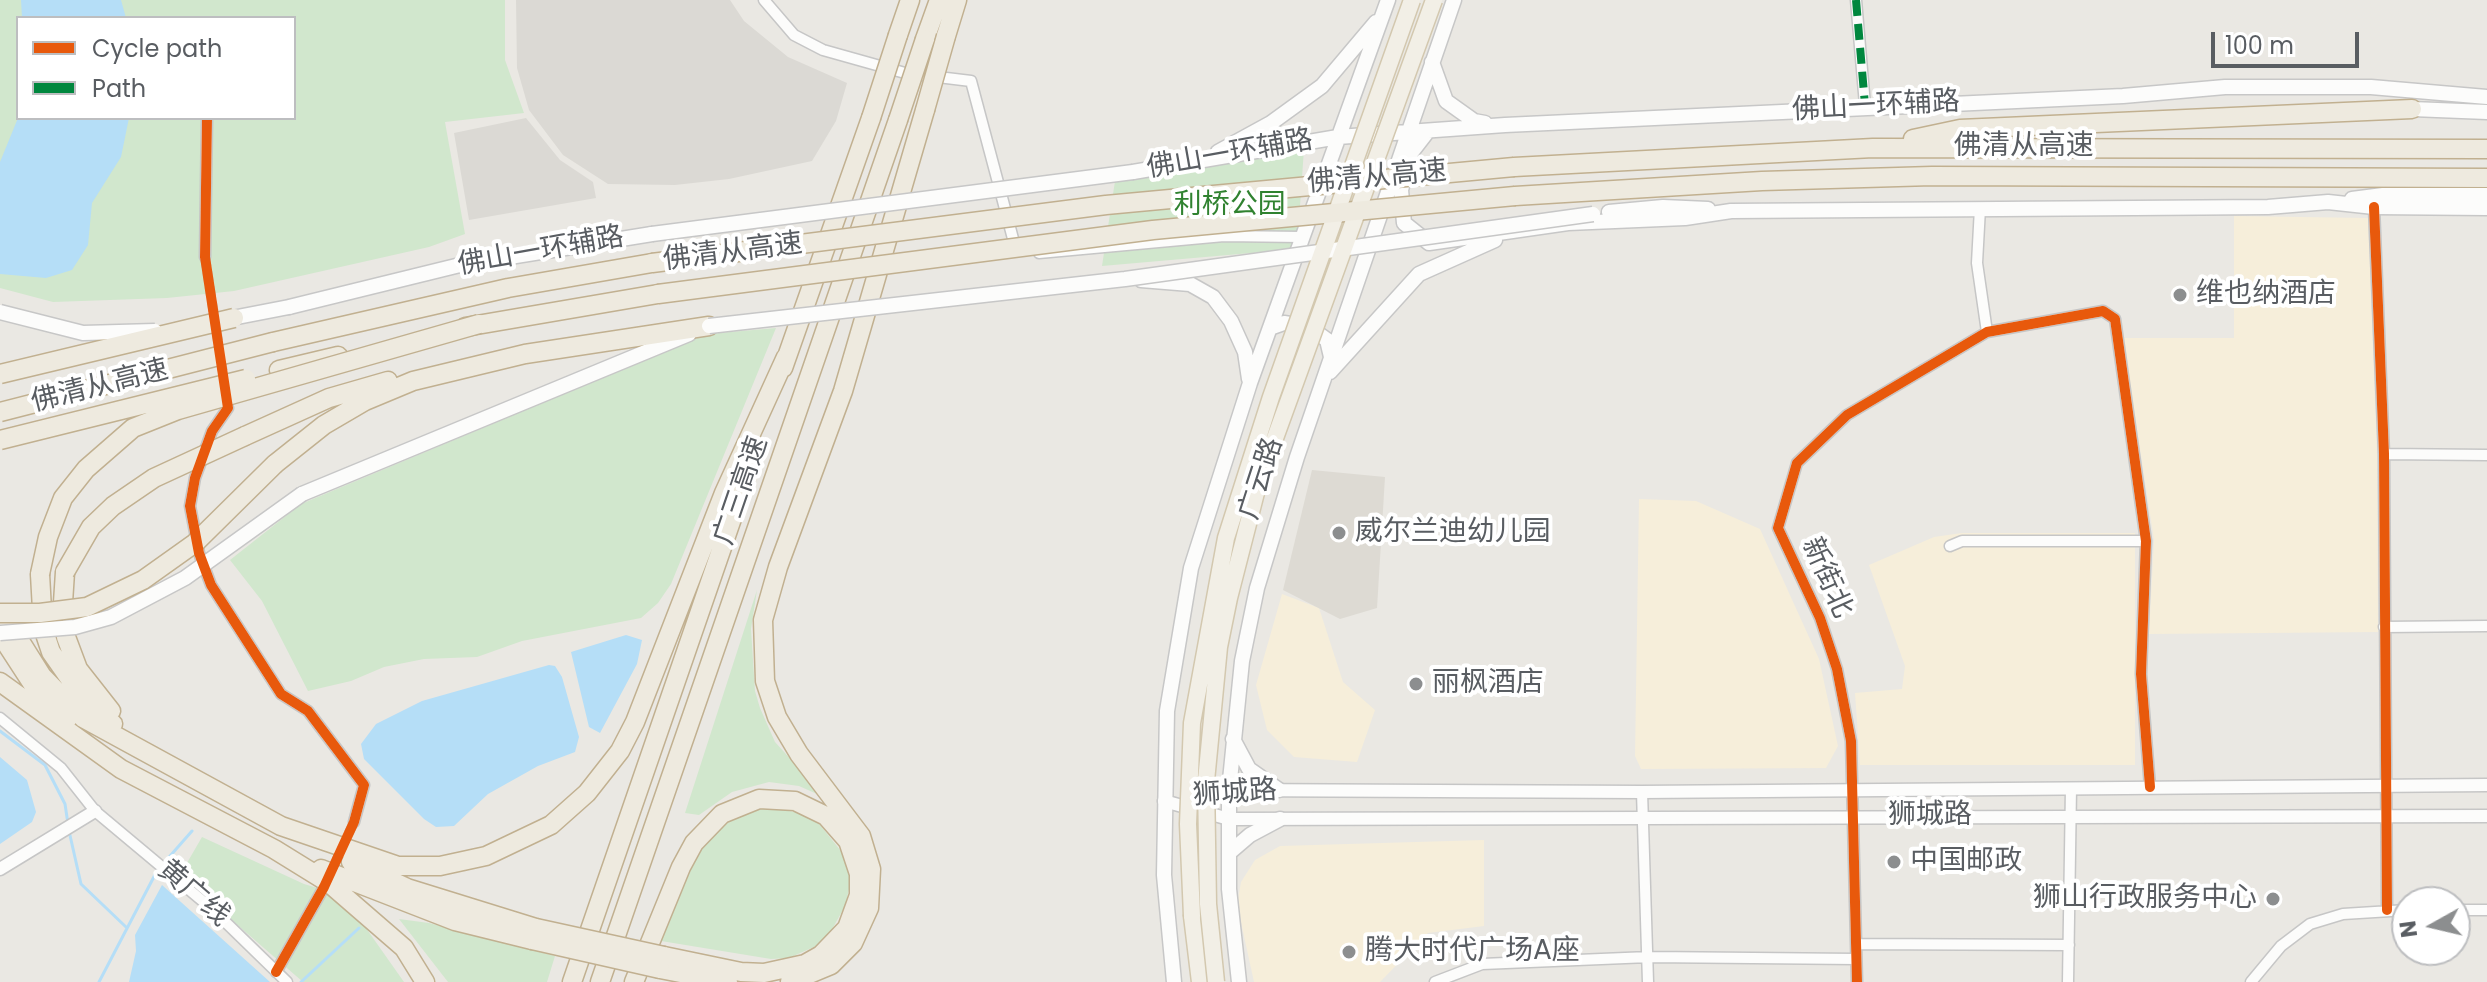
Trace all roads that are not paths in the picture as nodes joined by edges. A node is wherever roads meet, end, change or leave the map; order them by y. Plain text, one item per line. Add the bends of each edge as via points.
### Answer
1 (764, 0) edge
2 (910, 0) edge
3 (939, 0) edge
4 (957, 0) edge
5 (1412, 0) edge
6 (1434, 0) edge
7 (1454, 0) edge
8 (1856, 0) edge
9 (1386, 6) edge
10 (1432, 59) junction
11 (2408, 90) junction
12 (2481, 97) edge
13 (1865, 105) junction
14 (2412, 109) joint
15 (2464, 110) junction
16 (2487, 112) edge
17 (207, 120) edge
18 (1505, 125) junction
19 (1408, 131) junction
20 (1428, 131) junction
21 (1338, 137) junction
22 (1873, 148) junction
23 (2487, 149) edge
24 (1204, 159) junction
25 (2487, 178) edge
26 (2487, 195) edge
27 (2328, 202) junction
28 (2374, 207) junction
29 (1980, 208) junction
30 (2487, 208) edge
31 (1731, 211) junction
32 (1522, 232) junction
33 (1301, 237) junction
34 (205, 257) tunnel mouth
35 (1125, 279) junction
36 (0, 312) edge
37 (234, 318) junction
38 (479, 324) junction
39 (709, 326) junction
40 (1270, 328) junction
41 (1987, 332) junction
42 (786, 357) junction
43 (1332, 357) junction
44 (0, 374) edge
45 (429, 376) junction
46 (1322, 382) junction
47 (1250, 383) junction
48 (228, 408) dead end
49 (0, 412) edge
50 (0, 440) edge
51 (2384, 454) junction
52 (2487, 455) edge
53 (2146, 541) junction
54 (1950, 546) dead end
55 (0, 610) edge
56 (2487, 626) edge
57 (2384, 627) junction
58 (0, 634) edge
59 (0, 656) edge
60 (0, 682) edge
61 (40, 714) junction
62 (0, 718) edge
63 (1233, 738) junction
64 (136, 744) junction
65 (121, 769) junction
66 (2487, 785) edge
67 (2387, 786) junction
68 (2150, 787) junction
69 (2071, 788) junction
70 (1852, 789) junction
71 (1229, 790) junction
72 (1279, 790) junction
73 (1642, 792) junction
74 (1164, 801) junction
75 (95, 811) junction
76 (1852, 816) junction
77 (2070, 816) junction
78 (2487, 816) edge
79 (1642, 817) junction
80 (2388, 817) junction
81 (1229, 819) junction
82 (1280, 819) junction
83 (354, 822) tunnel mouth
84 (281, 826) junction
85 (274, 849) junction
86 (1229, 853) junction
87 (0, 869) edge
88 (324, 887) tunnel mouth
89 (2387, 910) junction
90 (2391, 910) edge
91 (534, 934) junction
92 (1856, 944) junction
93 (2069, 945) junction
94 (1649, 957) junction
95 (1856, 959) junction
96 (662, 962) junction
97 (276, 972) junction
98 (287, 982) edge
99 (425, 982) edge
100 (572, 982) edge
101 (600, 982) edge
102 (634, 982) edge
103 (728, 982) edge
104 (790, 982) edge
105 (1174, 982) edge
106 (1200, 982) edge
107 (1216, 982) edge
108 (1239, 982) edge
109 (1435, 982) edge
110 (1648, 982) edge
111 (1857, 982) edge
112 (2068, 982) edge
113 (2251, 982) edge

1 - 33 street via 794,35 823,50 905,73 971,81 1015,250 1028,254 1224,236
2 - 42 highway, 广三高速, bridge
3 - 101 highway, 广三高速, bridge
4 - 104 highway, bridge via 843,391 763,620 765,681 777,717 861,836 871,869 869,908 853,943 831,965
5 - 106 main road, 广云路, bridge via 1226,538 1192,723 1188,824
6 - 107 main road, 广云路, bridge via 1258,485 1229,598 1206,781 1208,904
7 - 10 main road, 广云路
8 - 13 street
9 - 21 main road, 广云路
9 - 24 main road via 1322,86 1258,131
10 - 18 main road via 1440,91 1454,110 1474,121
10 - 19 main road, 广云路
11 - 12 main road, 佛山一环辅路
11 - 13 main road, 佛山一环辅路 via 2225,87
11 - 15 main road
13 - 18 main road, 佛山一环辅路
14 - 15 main road
14 - 22 highway via 1960,129
15 - 16 main road
17 - 34 street
18 - 20 main road, 佛山一环辅路
19 - 20 main road, 佛山一环辅路
19 - 21 main road, 佛山一环辅路
19 - 43 main road, 广云路
20 - 32 main road via 1411,153 1401,190 1404,223 1429,243
21 - 24 main road, 佛山一环辅路
21 - 33 main road, 广云路
22 - 23 highway, 佛清从高速
22 - 49 highway, 佛清从高速, bridge via 1514,167 1106,205 652,263 424,305
24 - 37 main road, 佛山一环辅路, bridge via 473,262
25 - 38 highway, 佛清从高速, bridge via 1917,176 1515,196 1016,246
26 - 27 main road via 2383,195
27 - 28 main road
27 - 29 main road
28 - 30 main road
28 - 51 street
29 - 31 main road
29 - 41 street via 1977,263
31 - 32 main road via 1568,223
31 - 35 main road, bridge via 1686,207 1593,214
32 - 46 main road via 1419,274
33 - 40 main road, 广云路
35 - 39 main road, bridge
35 - 47 main road, bridge via 1190,284 1213,297 1245,352
36 - 37 main road, 佛山一环辅路, bridge via 83,333 159,330
37 - 44 highway, bridge
38 - 50 highway, 佛清从高速, bridge
38 - 64 highway, bridge via 178,410 133,428 86,469 63,498 48,537 40,574 43,628 51,652 86,702
39 - 45 highway via 525,354
39 - 58 main road, bridge via 302,494 185,578 111,617 75,627
40 - 43 main road via 1284,323 1309,327 1327,340
40 - 47 main road, 广云路
41 - 53 street, 新街北 via 2103,311 2115,319
41 - 70 street, 新街北 via 1847,415 1797,463 1781,515 1778,528 1820,618 1837,669 1851,741
42 - 84 highway via 724,493 635,722 605,772 571,808 510,847 465,862 418,868 377,861
42 - 100 highway, 广三高速
43 - 46 main road, 广云路
45 - 55 highway, bridge via 324,425 275,464 195,543 143,580 87,607 40,613
45 - 64 highway, bridge via 340,395 245,436 154,478 91,527 65,572 62,618 78,669
46 - 63 main road, 广云路 via 1257,588
47 - 74 main road, 广云路 via 1191,568 1167,711
48 - 83 street via 212,431 195,478 190,506 199,553 211,585 281,694 308,711 364,785
51 - 52 street
51 - 57 street
53 - 54 street via 1962,541
53 - 68 street via 2141,674
55 - 64 highway via 60,697 83,718
56 - 57 street
57 - 67 street
58 - 65 highway via 41,697
59 - 61 highway
60 - 61 highway
61 - 65 highway
62 - 75 street, 黄广线 via 61,768
63 - 71 main road, 广云路
63 - 72 main road via 1249,769
64 - 84 highway
65 - 85 highway
66 - 67 street, 狮城路
67 - 68 street, 狮城路
67 - 80 street
68 - 69 street, 狮城路
69 - 70 street, 狮城路
69 - 77 street
70 - 73 street, 狮城路
70 - 76 street, 新街北
71 - 72 street, 狮城路
71 - 74 street, 狮城路
71 - 81 main road, 广云路
72 - 73 street, 狮城路
73 - 79 street
74 - 81 street, 狮城路
74 - 105 main road, 广云路 via 1164,875
75 - 87 street
75 - 97 street, 黄广线 via 211,908
76 - 77 street, 狮城路
76 - 79 street, 狮城路
76 - 92 street, 新街北
77 - 80 street, 狮城路
77 - 93 street
78 - 80 street, 狮城路
79 - 82 street, 狮城路
79 - 94 street
80 - 89 street
81 - 82 street, 狮城路
81 - 86 main road, 广云路
82 - 86 main road
84 - 91 highway via 407,888
85 - 91 highway via 401,902
85 - 99 highway via 355,902 404,948
86 - 108 main road, 广云路
88 - 97 street
89 - 90 street
89 - 113 street via 2310,924 2281,946
91 - 96 highway, bridge
92 - 93 street
92 - 95 street, 新街北
93 - 112 street
94 - 95 street
94 - 109 street via 1482,964
94 - 110 street
95 - 111 street, 新街北
96 - 102 highway via 764,973 821,955 847,928 857,903 859,874 848,841 826,816 795,801 759,799 722,814 694,843 681,867
96 - 103 highway
97 - 98 street, 黄广线

